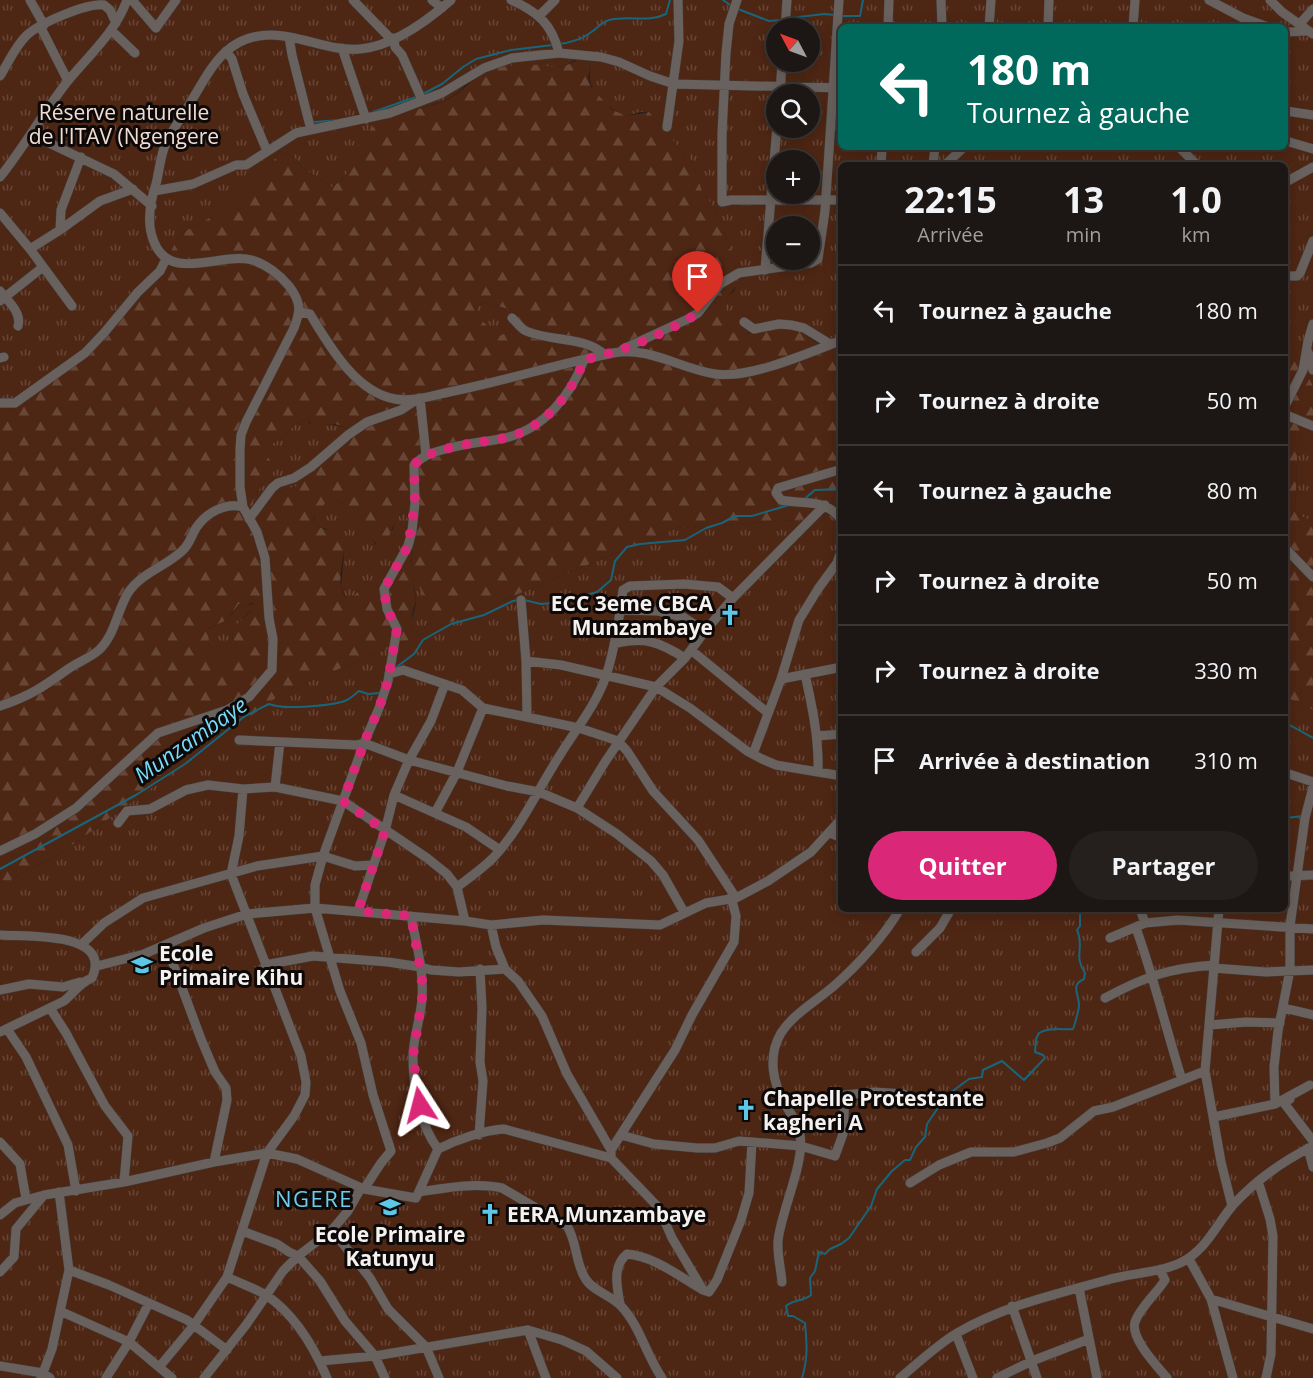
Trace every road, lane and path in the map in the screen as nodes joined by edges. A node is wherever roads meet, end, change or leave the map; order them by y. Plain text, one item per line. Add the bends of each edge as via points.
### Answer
1 (30, 0) edge
2 (127, 0) edge
3 (132, 0) edge
4 (176, 0) edge
5 (353, 0) edge
6 (432, 0) edge
7 (452, 0) edge
8 (511, 0) edge
9 (555, 0) edge
10 (678, 0) edge
11 (737, 0) edge
12 (787, 0) edge
13 (839, 0) edge
14 (889, 0) edge
15 (941, 0) edge
16 (991, 0) edge
17 (1049, 0) edge
18 (1135, 0) edge
19 (1209, 0) edge
20 (1270, 0) edge
21 (82, 3) edge
22 (442, 8) junction
23 (1313, 9) edge
24 (539, 16) junction
25 (786, 18) edge
26 (838, 24) edge
27 (888, 24) edge
28 (942, 24) edge
29 (989, 24) edge
30 (1048, 24) edge
31 (1133, 24) edge
32 (1260, 24) edge
33 (42, 26) junction
34 (114, 27) junction
35 (1306, 30) edge
36 (1288, 32) edge
37 (289, 38) junction
38 (392, 39) junction
39 (838, 44) edge
40 (342, 48) junction
41 (226, 51) junction
42 (135, 54) dead end
43 (559, 54) junction
44 (0, 76) edge
45 (68, 81) junction
46 (674, 84) junction
47 (725, 87) junction
48 (837, 88) edge
49 (766, 89) edge
50 (820, 89) edge
51 (422, 100) junction
52 (1288, 111) edge
53 (1313, 115) edge
54 (366, 119) junction
55 (667, 127) dead end
56 (311, 130) junction
57 (32, 135) junction
58 (1288, 142) edge
59 (1313, 148) edge
60 (961, 150) edge
61 (1182, 150) edge
62 (267, 151) junction
63 (81, 157) junction
64 (948, 162) edge
65 (1194, 162) edge
66 (1313, 167) edge
67 (0, 177) edge
68 (1288, 181) edge
69 (134, 189) junction
70 (154, 190) junction
71 (766, 200) edge
72 (820, 200) edge
73 (825, 200) junction
74 (838, 200) edge
75 (771, 204) edge
76 (152, 206) junction
77 (0, 213) edge
78 (60, 230) junction
79 (1313, 241) edge
80 (30, 249) junction
81 (166, 260) junction
82 (43, 267) junction
83 (765, 270) junction
84 (1290, 276) dead end
85 (2, 296) edge
86 (72, 306) dead end
87 (300, 312) junction
88 (512, 318) dead end
89 (744, 322) dead end
90 (1313, 324) edge
91 (18, 326) dead end
92 (838, 341) edge
93 (830, 344) junction
94 (1307, 349) junction
95 (610, 354) junction
96 (584, 360) junction
97 (1313, 369) edge
98 (420, 398) junction
99 (1288, 400) edge
100 (0, 403) edge
101 (1288, 416) edge
102 (1313, 426) edge
103 (426, 455) junction
104 (838, 470) edge
105 (825, 505) junction
106 (243, 507) junction
107 (838, 515) edge
108 (249, 519) junction
109 (1288, 551) edge
110 (838, 559) edge
111 (1313, 577) edge
112 (734, 598) junction
113 (521, 600) dead end
114 (620, 610) junction
115 (705, 630) junction
116 (614, 644) junction
117 (688, 654) junction
118 (526, 661) junction
119 (838, 668) edge
120 (389, 674) junction
121 (805, 674) junction
122 (606, 675) junction
123 (781, 679) junction
124 (445, 684) junction
125 (656, 687) junction
126 (0, 706) edge
127 (483, 708) junction
128 (768, 713) junction
129 (527, 716) junction
130 (579, 728) junction
131 (838, 734) edge
132 (817, 736) junction
133 (239, 740) dead end
134 (618, 741) junction
135 (280, 742) junction
136 (364, 743) junction
137 (753, 754) junction
138 (409, 760) junction
139 (818, 771) junction
140 (457, 772) junction
141 (1288, 773) edge
142 (838, 775) edge
143 (1313, 785) edge
144 (274, 787) junction
145 (243, 789) junction
146 (539, 792) junction
147 (394, 795) junction
148 (343, 801) junction
149 (577, 808) junction
150 (435, 813) junction
151 (118, 823) dead end
152 (838, 823) edge
153 (385, 831) junction
154 (830, 833) junction
155 (838, 836) edge
156 (0, 850) edge
157 (500, 850) junction
158 (323, 856) junction
159 (373, 865) junction
160 (231, 874) junction
161 (1298, 874) junction
162 (1313, 875) edge
163 (1288, 876) edge
164 (457, 886) junction
165 (733, 898) junction
166 (315, 908) junction
167 (358, 911) junction
168 (684, 912) junction
169 (898, 912) edge
170 (949, 912) edge
171 (1141, 912) edge
172 (1219, 912) edge
173 (247, 914) junction
174 (411, 916) junction
175 (465, 921) junction
176 (1217, 922) junction
177 (1145, 923) junction
178 (491, 925) junction
179 (1290, 926) junction
180 (1136, 928) junction
181 (1313, 929) edge
182 (0, 935) edge
183 (1110, 938) dead end
184 (82, 944) junction
185 (166, 945) junction
186 (916, 952) dead end
187 (329, 957) junction
188 (265, 965) junction
189 (97, 966) junction
190 (421, 967) junction
191 (1214, 967) junction
192 (480, 969) junction
193 (505, 969) junction
194 (1290, 970) junction
195 (1313, 970) edge
196 (1153, 975) junction
197 (80, 982) junction
198 (0, 990) edge
199 (1105, 998) dead end
200 (50, 1008) junction
201 (1284, 1008) junction
202 (1313, 1015) edge
203 (1280, 1023) junction
204 (1210, 1025) junction
205 (4, 1030) edge
206 (1204, 1071) junction
207 (1182, 1080) junction
208 (1312, 1084) edge
209 (904, 1094) dead end
210 (1275, 1104) junction
211 (1214, 1117) junction
212 (478, 1135) junction
213 (621, 1135) junction
214 (0, 1142) edge
215 (752, 1142) junction
216 (1311, 1145) edge
217 (801, 1146) junction
218 (438, 1149) junction
219 (267, 1153) junction
220 (611, 1154) junction
221 (214, 1162) junction
222 (1313, 1167) edge
223 (1258, 1180) junction
224 (124, 1182) junction
225 (910, 1183) dead end
226 (363, 1189) junction
227 (76, 1191) junction
228 (59, 1192) junction
229 (418, 1192) junction
230 (44, 1195) junction
231 (26, 1199) junction
232 (1232, 1206) junction
233 (0, 1215) edge
234 (332, 1230) junction
235 (242, 1231) junction
236 (298, 1256) junction
237 (1189, 1259) junction
238 (69, 1270) junction
239 (1160, 1270) junction
240 (0, 1272) edge
241 (227, 1276) junction
242 (782, 1282) dead end
243 (1079, 1288) junction
244 (703, 1290) junction
245 (265, 1295) junction
246 (1210, 1299) junction
247 (149, 1303) junction
248 (620, 1304) junction
249 (1012, 1306) junction
250 (60, 1311) junction
251 (1270, 1316) junction
252 (194, 1325) junction
253 (1313, 1329) edge
254 (528, 1330) junction
255 (956, 1334) junction
256 (1089, 1340) junction
257 (129, 1342) junction
258 (426, 1347) junction
259 (227, 1350) junction
260 (375, 1356) junction
261 (1032, 1361) junction
262 (320, 1362) junction
263 (0, 1366) edge
264 (160, 1366) junction
265 (45, 1376) edge
266 (106, 1378) edge
267 (172, 1378) edge
268 (204, 1378) edge
269 (327, 1378) edge
270 (385, 1378) edge
271 (439, 1378) edge
272 (546, 1378) edge
273 (616, 1378) edge
274 (662, 1378) edge
275 (900, 1378) edge
276 (973, 1378) edge
277 (997, 1378) edge
278 (1037, 1378) edge
279 (1097, 1378) edge
280 (1167, 1378) edge
281 (1233, 1378) edge
282 (1266, 1378) edge

1 - 33 street
2 - 34 street
3 - 4 street via 156,28
5 - 38 street
6 - 22 street
7 - 22 street
8 - 24 street
9 - 24 street
10 - 46 street
11 - 47 street via 729,24
12 - 25 street
13 - 26 street
14 - 27 street
15 - 28 street
16 - 29 street
17 - 30 street
18 - 31 street
19 - 32 street
20 - 35 street
21 - 33 street
21 - 34 street via 104,5 110,10
22 - 38 street
23 - 35 street
24 - 43 street via 555,38
33 - 44 street via 24,38
33 - 45 street
34 - 42 street
34 - 45 street
35 - 36 street
37 - 40 street
37 - 41 street via 257,37
37 - 56 street
38 - 40 street via 362,49
38 - 51 street
39 - 48 street
40 - 54 street
41 - 62 street
41 - 70 street via 211,67 170,136
43 - 46 street via 601,57
43 - 51 street via 512,58
45 - 57 street
46 - 47 street
46 - 55 street
47 - 49 street
47 - 71 street via 722,202
48 - 50 street
48 - 73 street
51 - 54 street
52 - 53 street
54 - 56 street
56 - 62 street via 296,133
57 - 63 street
57 - 67 street
58 - 59 street
60 - 64 street
61 - 65 street
62 - 70 street via 246,165 236,165 192,183
63 - 69 street
63 - 78 street via 61,210
66 - 68 street
69 - 76 street
69 - 78 street via 100,201
70 - 76 street
72 - 73 street
73 - 74 street
73 - 83 street via 819,259
75 - 83 street
76 - 81 street via 151,233
77 - 80 street
78 - 80 street
79 - 84 street via 1298,276
80 - 82 street
81 - 87 street via 195,264 237,259 264,264 287,284 297,298
81 - 100 street via 79,358 15,404
82 - 85 street
82 - 86 street
83 - 95 street via 731,276 698,313 639,344
85 - 91 street via 18,315
87 - 98 street via 310,315 330,349 362,382 395,399
87 - 106 street via 241,435 238,472
88 - 95 street via 526,331
89 - 93 street via 754,329 779,324 804,328
90 - 94 street
92 - 93 street
93 - 95 street via 727,375 702,372 649,354
94 - 97 street
94 - 99 street via 1303,370
95 - 96 street
96 - 98 street
96 - 103 street via 564,399 527,429 505,438 466,443
98 - 103 street
98 - 108 street via 401,410 366,422 311,467 278,483
101 - 102 street
103 - 120 street via 414,465 415,503 408,546 384,589 387,609 397,629
104 - 105 street via 778,488 776,493 780,500
105 - 107 street
105 - 112 street
106 - 108 street
106 - 126 street via 233,504 206,517 181,553 140,579 99,650 30,695
108 - 156 street via 264,558 273,639 272,670 263,683 226,711 158,734 76,808
109 - 111 street
110 - 123 street via 799,620
112 - 114 street via 717,587 630,586 622,590
112 - 115 street
113 - 118 street
114 - 115 street via 658,611 683,617
114 - 116 street
115 - 117 street
116 - 117 street via 638,639
116 - 122 street
117 - 125 street
117 - 128 street
118 - 122 street
118 - 129 street
119 - 121 street
120 - 124 street via 403,670
120 - 136 street
121 - 123 street
121 - 132 street
122 - 125 street
122 - 130 street
123 - 128 street
124 - 127 street via 462,690
124 - 138 street via 431,721
125 - 134 street
125 - 137 street
127 - 129 street
127 - 140 street
128 - 137 street
129 - 130 street
130 - 134 street
130 - 146 street
131 - 132 street
132 - 139 street
133 - 135 street
134 - 149 street
134 - 165 street via 653,791 698,840
135 - 136 street
135 - 144 street
136 - 138 street
136 - 148 street
137 - 139 street via 776,765
138 - 140 street
138 - 147 street
139 - 142 street
140 - 146 street
140 - 150 street
141 - 143 street
143 - 161 street
144 - 145 street
144 - 148 street
145 - 151 street via 197,787 150,809 127,811
145 - 160 street
146 - 149 street
146 - 157 street
147 - 150 street
147 - 153 street
148 - 153 street
148 - 158 street
149 - 168 street via 651,861
150 - 157 street via 466,827
152 - 154 street
153 - 159 street
153 - 164 street via 427,858
154 - 155 street
154 - 165 street via 797,863
157 - 164 street
158 - 159 street via 355,866
158 - 160 street via 256,866
158 - 166 street via 315,885
159 - 167 street
160 - 173 street
160 - 184 street via 143,898 104,923
161 - 162 street
161 - 163 street
161 - 179 street
164 - 175 street
165 - 168 street
165 - 213 street via 734,942 675,1050
166 - 167 street
166 - 173 street
166 - 187 street
167 - 174 street
168 - 178 street via 660,925 543,920
169 - 217 street via 856,964 787,1025 776,1044 772,1066 775,1081 798,1127
170 - 186 street via 940,928
171 - 177 street
172 - 176 street
173 - 185 street
173 - 188 street
174 - 175 street
174 - 190 street
175 - 178 street
176 - 177 street
176 - 179 street
176 - 191 street
177 - 180 street
178 - 193 street
179 - 181 street
179 - 194 street
180 - 183 street
180 - 196 street
182 - 184 street
184 - 189 street
185 - 189 street
185 - 221 street via 201,1039 226,1088
187 - 188 street via 295,958
187 - 190 street
187 - 226 street via 361,1043 391,1151
188 - 219 street via 301,1056 306,1082 300,1105
189 - 197 street via 92,978
190 - 192 street via 459,972
190 - 218 street via 422,999 413,1056 425,1126
191 - 194 street
191 - 196 street via 1179,968
191 - 204 street
192 - 193 street
192 - 212 street via 483,1081
193 - 220 street via 542,1016 567,1074
194 - 195 street
194 - 201 street
196 - 199 street
196 - 207 street
197 - 198 street via 63,987 29,984
197 - 200 street via 71,995
200 - 205 street
200 - 224 street via 105,1106 128,1136
201 - 202 street
201 - 203 street
203 - 204 street
203 - 210 street via 1274,1067
204 - 206 street
205 - 227 street via 26,1057 68,1145
206 - 207 street
206 - 211 street
207 - 225 street via 1094,1111 1060,1138 1047,1143 1014,1152 971,1152
208 - 210 street
208 - 216 street via 1284,1103
209 - 217 street via 845,1095 843,1134 835,1156
210 - 211 street
211 - 232 street
212 - 218 street
212 - 220 street via 494,1129 513,1130
213 - 215 street via 654,1144 697,1148
213 - 220 street
214 - 231 street via 20,1164
215 - 217 street
215 - 244 street via 749,1193 741,1220 717,1280 709,1292
216 - 222 street
216 - 223 street
217 - 242 street via 778,1242
218 - 229 street
219 - 221 street
219 - 226 street via 297,1159
219 - 235 street
220 - 244 street via 659,1208
221 - 224 street
223 - 232 street
223 - 251 street via 1273,1236
224 - 227 street
226 - 229 street via 416,1198
226 - 234 street
227 - 228 street
228 - 230 street
228 - 238 street
229 - 248 street via 490,1185 502,1188 567,1226 586,1281
230 - 231 street
230 - 240 street via 16,1229 14,1257
231 - 233 street
232 - 237 street via 1206,1243
234 - 236 street
234 - 258 street via 370,1278 388,1309
235 - 236 street
235 - 241 street
236 - 245 street
236 - 260 street
237 - 239 street
237 - 246 street
238 - 247 street
238 - 250 street
239 - 243 street via 1128,1274
239 - 280 street via 1165,1280 1134,1324 1135,1334
241 - 245 street
241 - 252 street
243 - 249 street
243 - 256 street
244 - 248 street via 654,1262 627,1254 616,1279
245 - 259 street
245 - 262 street via 297,1326
246 - 251 street
246 - 281 street
247 - 252 street
247 - 257 street
248 - 274 street via 634,1322
249 - 255 street
249 - 261 street
250 - 257 street
250 - 265 street
251 - 253 street
251 - 282 street
252 - 259 street
252 - 264 street
254 - 258 street
254 - 272 street
254 - 273 street via 586,1351
255 - 275 street
255 - 276 street
256 - 261 street
256 - 279 street
257 - 264 street
257 - 266 street
258 - 260 street
258 - 271 street
259 - 268 street
260 - 262 street
260 - 270 street
261 - 277 street
261 - 278 street
262 - 269 street
263 - 265 street
264 - 267 street

